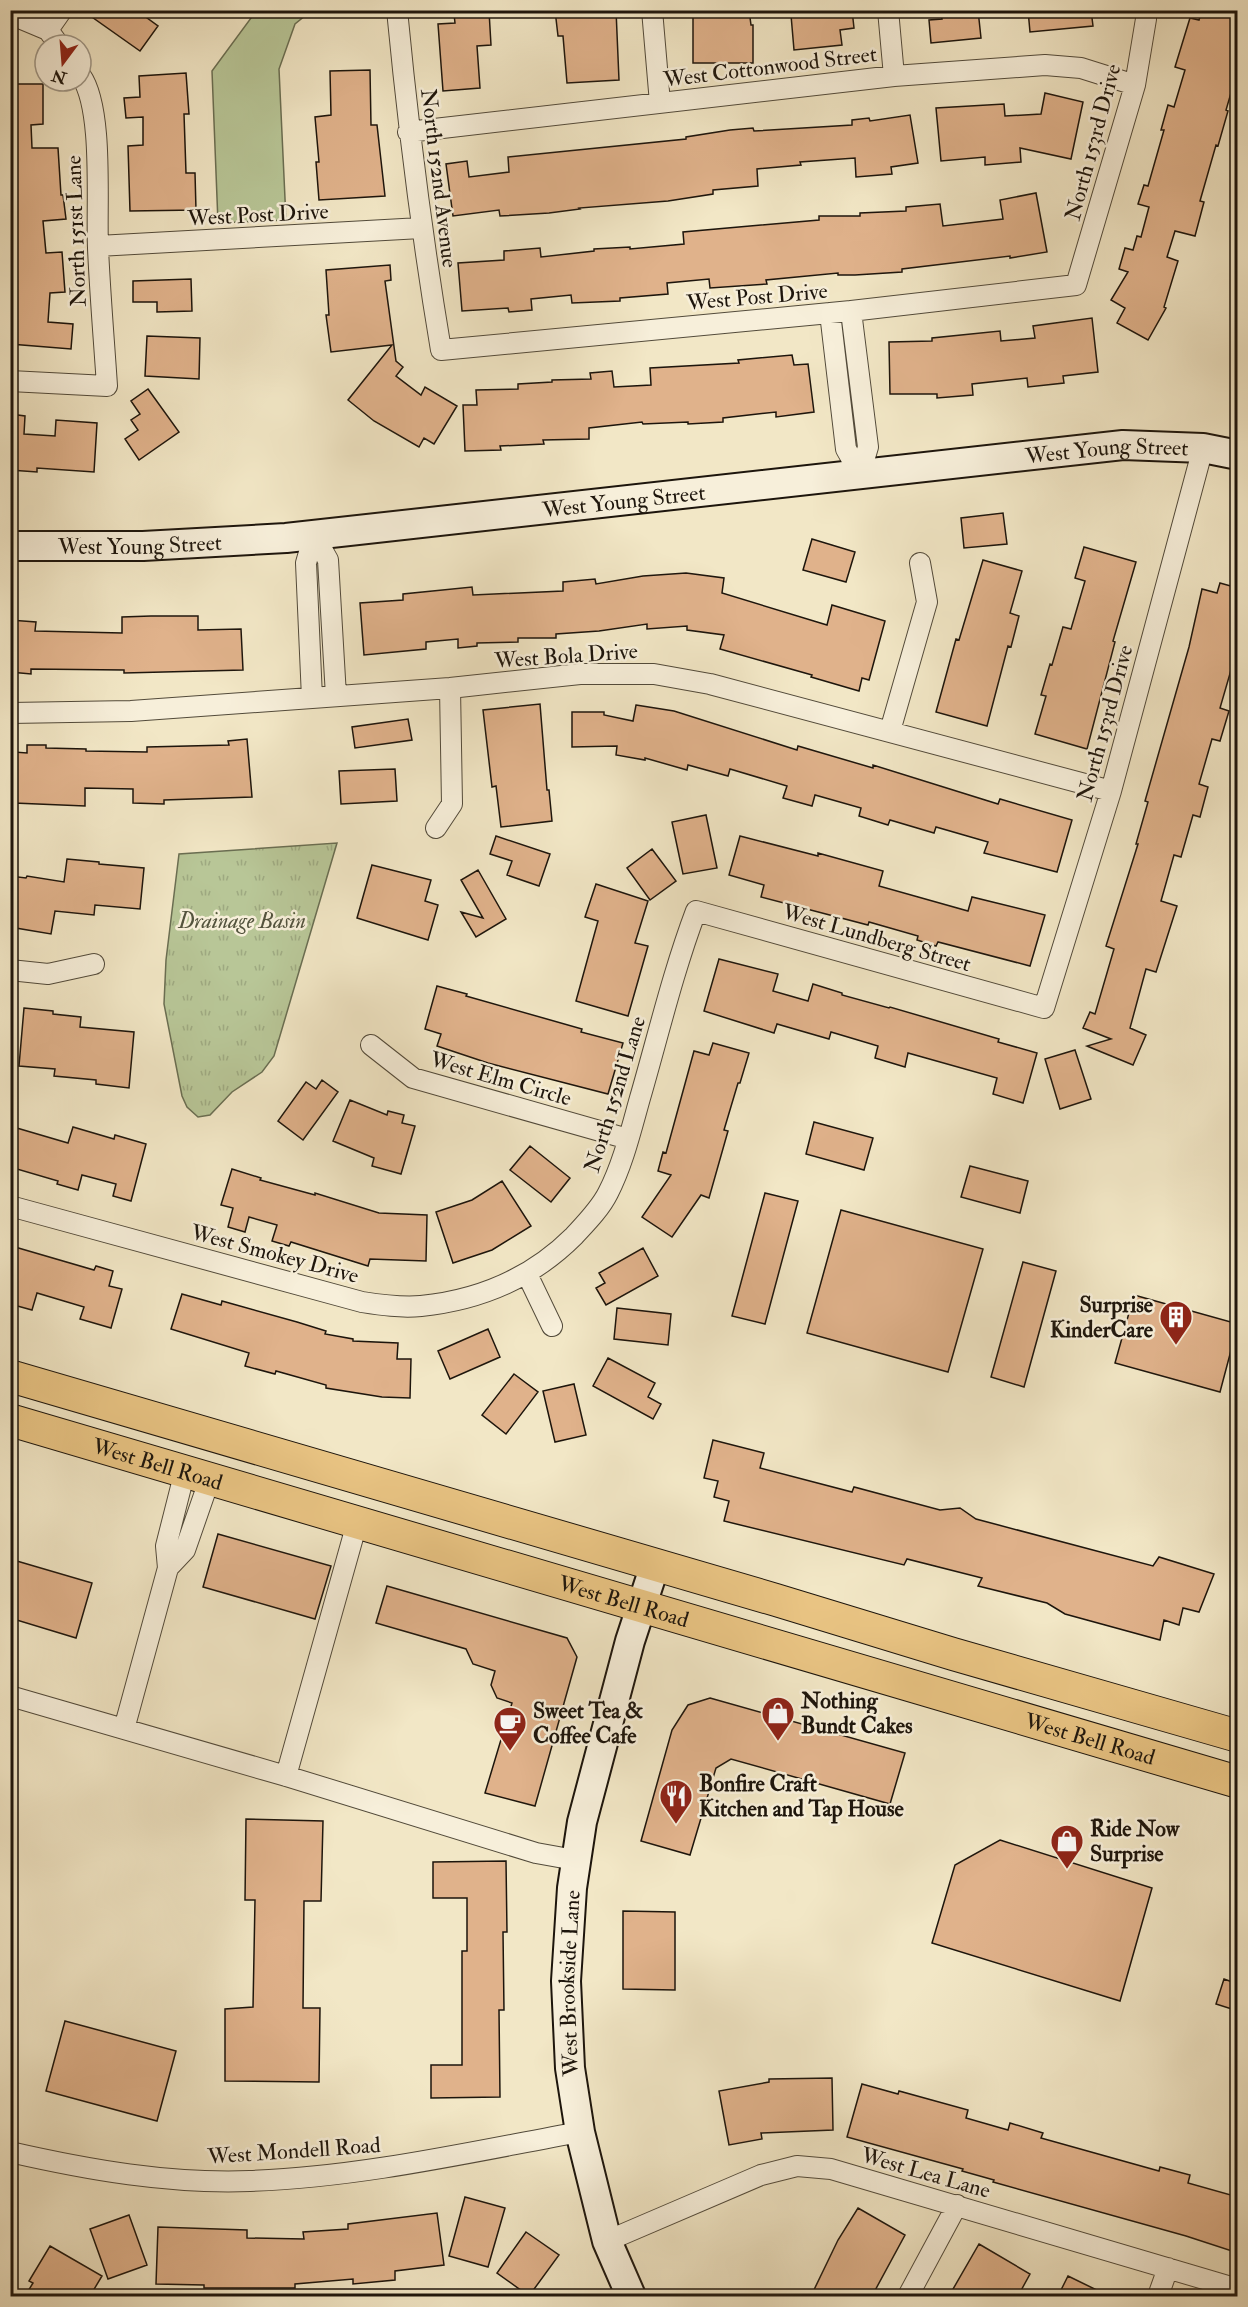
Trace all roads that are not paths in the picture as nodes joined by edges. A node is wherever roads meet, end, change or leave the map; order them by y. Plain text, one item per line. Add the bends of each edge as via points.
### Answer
1 (62, 10) edge
2 (397, 10) edge
3 (652, 10) edge
4 (888, 10) edge
5 (1145, 10) edge
6 (10, 16) edge
7 (45, 33) edge
8 (55, 33) edge
9 (894, 75) junction
10 (1135, 85) junction
11 (89, 93) edge
12 (660, 103) junction
13 (408, 132) junction
14 (421, 228) junction
15 (98, 246) junction
16 (1076, 285) joint
17 (851, 310) junction
18 (830, 313) junction
19 (441, 350) joint
20 (10, 381) edge
21 (1203, 448) junction
22 (1238, 455) edge
23 (860, 474) junction
24 (314, 535) junction
25 (10, 546) edge
26 (920, 563) dead end
27 (450, 688) junction
28 (336, 696) junction
29 (312, 698) junction
30 (10, 713) edge
31 (890, 731) junction
32 (1111, 791) junction
33 (436, 828) dead end
34 (696, 911) joint
35 (94, 964) dead end
36 (10, 970) edge
37 (1044, 1008) joint
38 (371, 1045) dead end
39 (628, 1139) junction
40 (10, 1206) edge
41 (527, 1274) junction
42 (552, 1326) dead end
43 (10, 1376) edge
44 (10, 1420) edge
45 (197, 1475) junction
46 (357, 1523) junction
47 (656, 1565) junction
48 (643, 1607) junction
49 (10, 1696) edge
50 (1204, 1726) junction
51 (124, 1729) junction
52 (1076, 1734) junction
53 (1238, 1736) edge
54 (1238, 1757) edge
55 (1205, 1772) junction
56 (286, 1776) junction
57 (1238, 1782) edge
58 (575, 1860) junction
59 (580, 2132) junction
60 (10, 2152) edge
61 (957, 2205) junction
62 (607, 2241) junction
63 (1168, 2268) junction
64 (1238, 2289) edge
65 (631, 2296) edge
66 (908, 2296) edge
67 (1158, 2296) edge

1 - 8 street
2 - 13 street, North 152nd Avenue
3 - 12 street
4 - 9 street
5 - 10 street, North 153rd Drive
6 - 7 street
9 - 10 street, West Cottonwood Street via 1060,64
9 - 12 street, West Cottonwood Street
10 - 16 street, North 153rd Drive
11 - 15 street, North 151st Lane via 95,125
12 - 13 street, West Cottonwood Street
13 - 14 street, North 152nd Avenue
14 - 15 street, West Post Drive
14 - 19 street, North 152nd Avenue
15 - 20 street, North 151st Lane via 108,386
16 - 17 street, West Post Drive
17 - 18 street, West Post Drive
17 - 23 street via 868,447
18 - 19 street, West Post Drive
18 - 23 street via 846,449
21 - 22 street, West Young Street
21 - 23 street, West Young Street via 1123,445
21 - 32 street, North 153rd Drive
23 - 24 street, West Young Street
24 - 25 street, West Young Street via 143,546
24 - 28 street via 328,560
24 - 29 street via 306,562
26 - 31 street via 927,602
27 - 28 street, West Bola Drive
27 - 31 street, West Bola Drive via 580,674 654,674 710,684
27 - 33 street via 452,804
28 - 29 street, West Bola Drive
29 - 30 street, West Bola Drive via 131,711
31 - 32 street, West Bola Drive
32 - 37 street, North 153rd Drive
34 - 37 street, West Lundberg Street
34 - 39 street, North 152nd Lane
35 - 36 street via 48,974
38 - 39 street, West Elm Circle via 413,1078
39 - 41 street, North 152nd Lane via 608,1195 565,1245
40 - 41 street, West Smokey Drive via 362,1302 419,1306 480,1294
41 - 42 street
43 - 47 main road, West Bell Road
44 - 45 main road, West Bell Road
45 - 46 main road, West Bell Road
45 - 51 street via 166,1546 168,1568
46 - 48 main road, West Bell Road
46 - 56 street
47 - 48 street, West Brookside Lane
47 - 50 main road, West Bell Road
48 - 52 main road, West Bell Road
48 - 58 street, West Brookside Lane via 630,1641
49 - 51 street
50 - 52 main road via 1188,1736 1168,1740 1102,1723
50 - 53 main road, West Bell Road
51 - 56 street
52 - 55 main road, West Bell Road
54 - 55 main road via 1222,1754
55 - 57 main road, West Bell Road
56 - 58 street via 536,1853
58 - 59 street, West Brookside Lane via 566,1981 568,2039
59 - 60 street, West Mondell Road via 395,2167 248,2181 144,2176 76,2167
59 - 62 street, West Brookside Lane
61 - 62 street, West Lea Lane via 831,2169 797,2166 761,2175
61 - 63 street, West Lea Lane
61 - 66 street
62 - 65 street, West Brookside Lane
63 - 64 street, West Lea Lane
63 - 67 street

